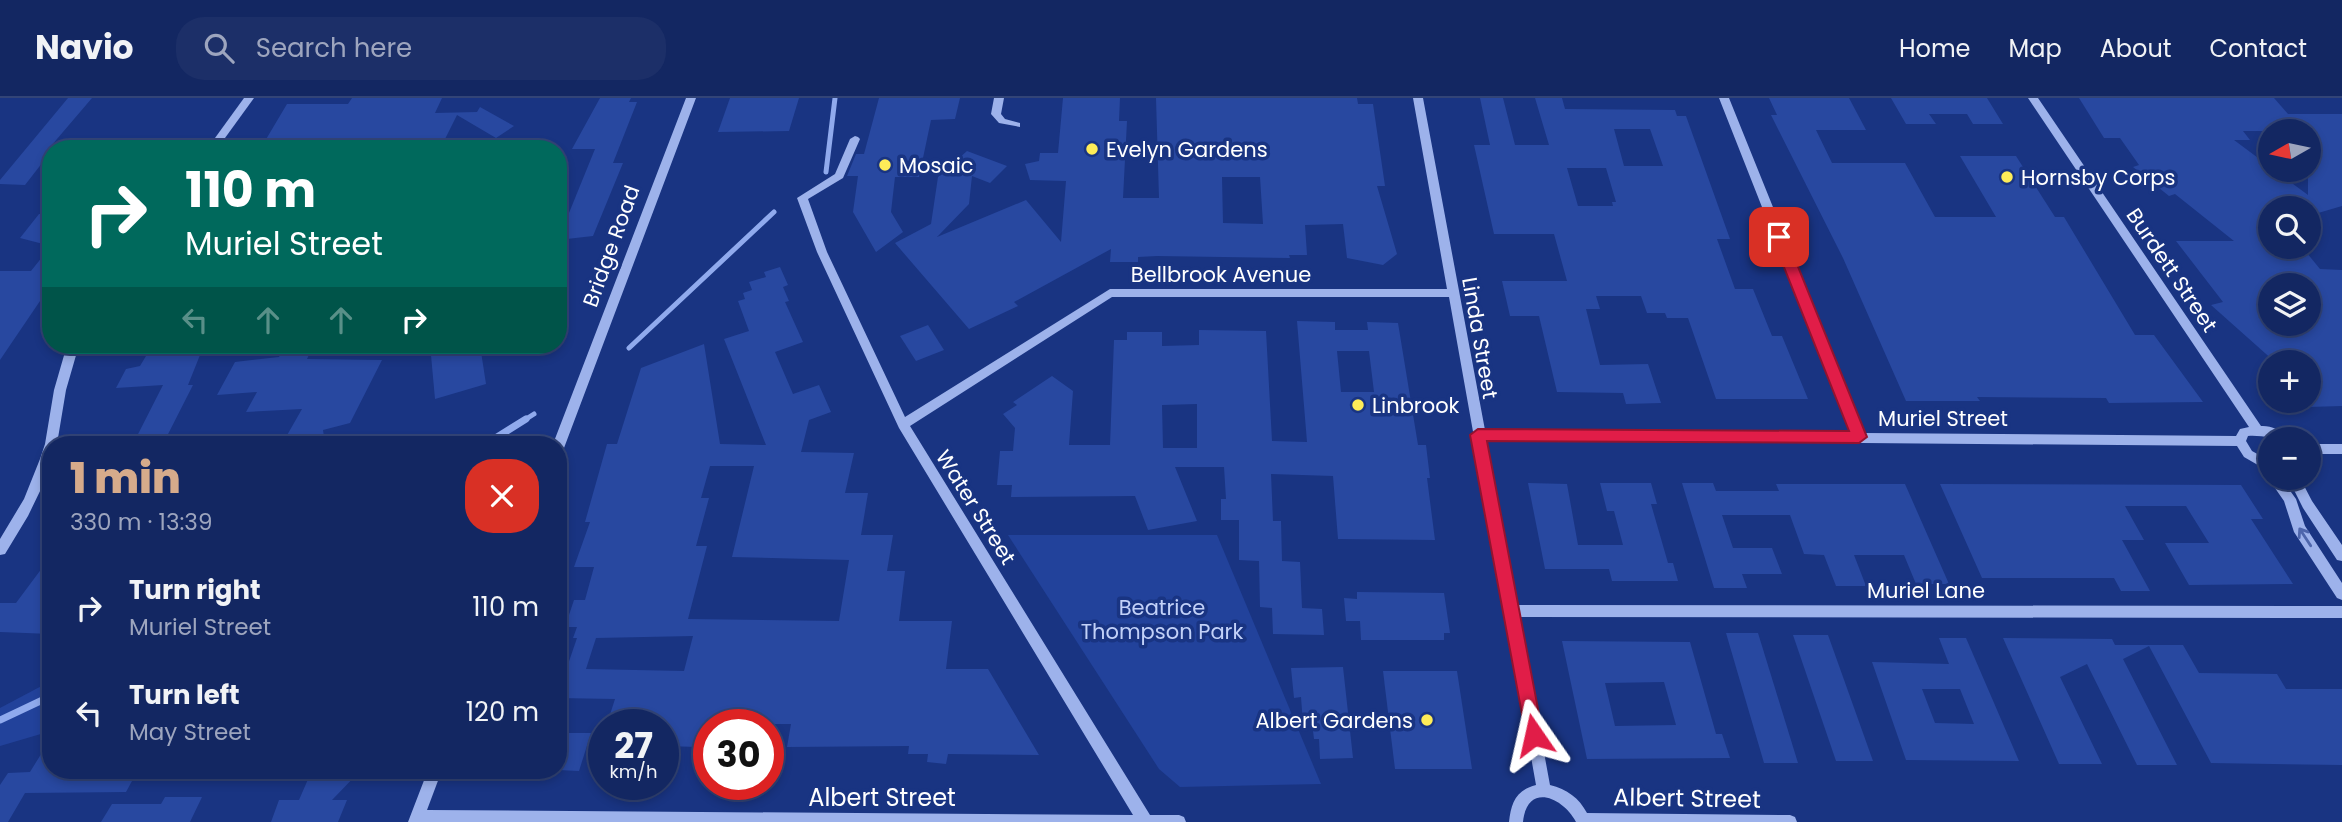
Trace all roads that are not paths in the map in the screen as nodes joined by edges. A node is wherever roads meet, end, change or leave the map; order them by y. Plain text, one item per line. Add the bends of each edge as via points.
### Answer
1 (249, 98) edge
2 (691, 98) edge
3 (999, 98) edge
4 (1418, 98) edge
5 (1724, 98) edge
6 (2032, 98) edge
7 (1017, 125) dead end
8 (855, 139) dead end
9 (219, 140) edge
10 (1452, 293) junction
11 (70, 354) edge
12 (903, 425) junction
13 (2257, 429) joint
14 (1478, 435) junction
15 (53, 436) edge
16 (563, 436) edge
17 (1859, 437) junction
18 (2240, 441) junction
19 (2321, 449) edge
20 (2342, 449) edge
21 (2258, 461) edge
22 (42, 477) edge
23 (2283, 490) edge
24 (2300, 490) edge
25 (0, 550) edge
26 (2342, 555) edge
27 (2342, 594) edge
28 (1511, 611) junction
29 (2342, 611) edge
30 (432, 779) edge
31 (1544, 790) junction
32 (416, 819) edge
33 (1584, 821) edge
34 (1146, 822) edge
35 (1180, 822) edge
36 (1516, 822) edge
37 (1790, 822) edge

1 - 9 street
2 - 16 street, Bridge Road
3 - 7 street via 996,114
4 - 10 street, Linda Street
5 - 17 street
6 - 13 street, Burdett Street
8 - 12 street, Water Street via 839,176 802,198 822,252
10 - 12 street, Bellbrook Avenue via 1110,293
10 - 14 street, Linda Street
11 - 15 street
12 - 34 street, Water Street
13 - 18 street via 2244,432
14 - 17 street, Muriel Street
14 - 28 street, Linda Street
17 - 18 street, Muriel Street
18 - 21 street
19 - 20 street
22 - 25 street
27 -> 23 street via 2299,528
24 - 26 street
28 - 29 street, Muriel Lane
28 - 31 street, Linda Street
30 - 32 street
31 - 33 street via 1573,802
31 - 36 street via 1518,805
32 - 34 street, Albert Street
33 - 37 street, Albert Street
34 - 35 street, Albert Street

